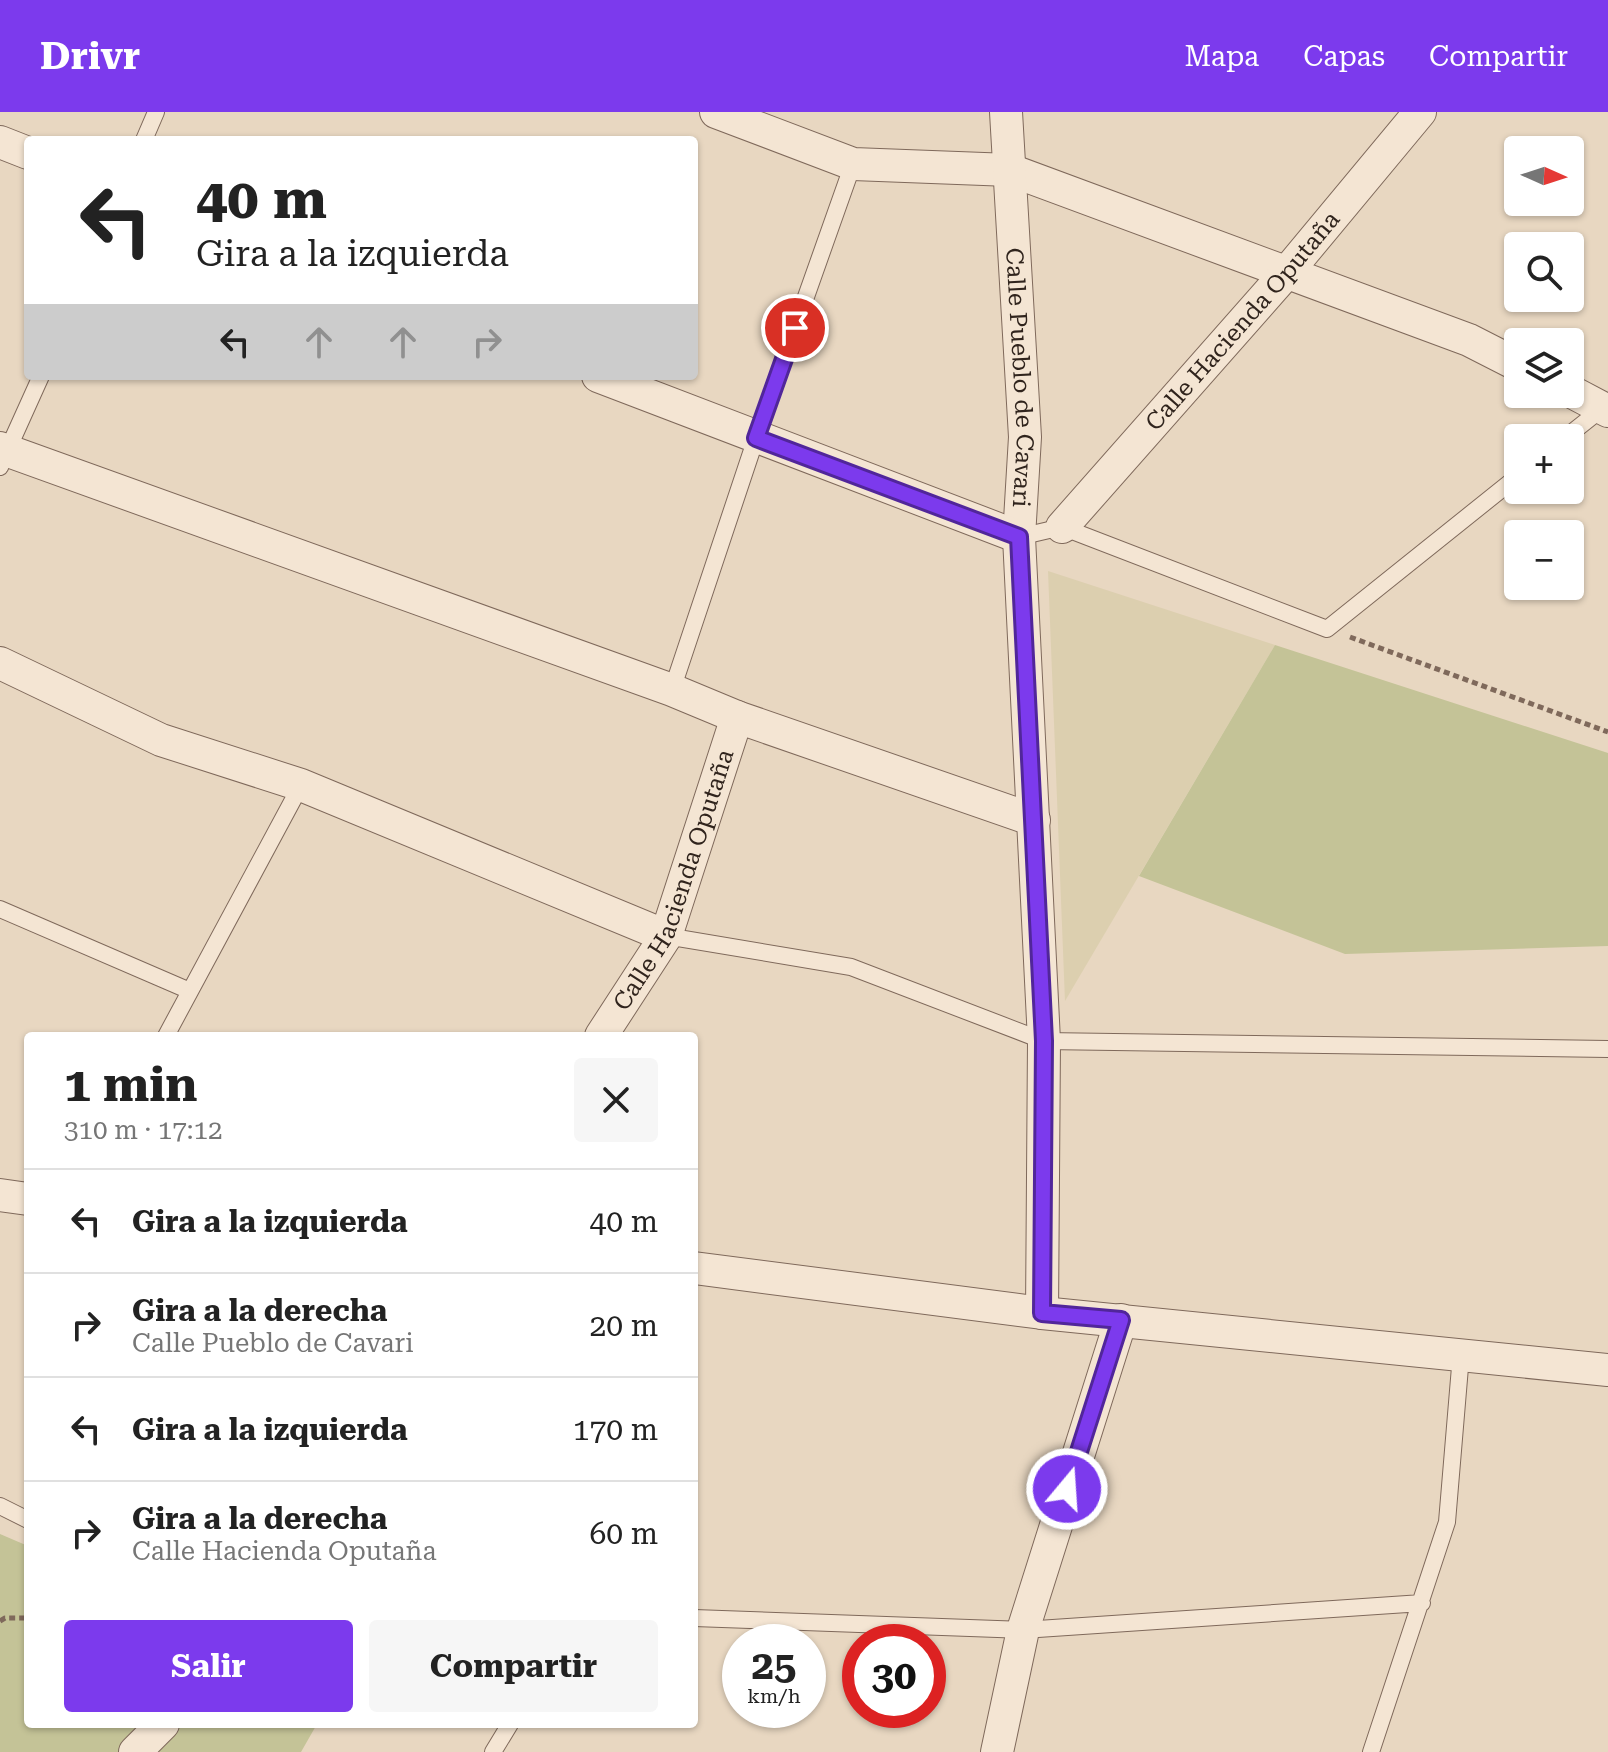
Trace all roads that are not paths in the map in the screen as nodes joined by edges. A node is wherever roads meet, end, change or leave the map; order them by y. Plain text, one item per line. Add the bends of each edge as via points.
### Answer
1 (156, 112) edge
2 (716, 112) edge
3 (1006, 112) edge
4 (1420, 112) edge
5 (146, 136) edge
6 (0, 142) edge
7 (24, 151) edge
8 (853, 164) junction
9 (1010, 170) junction
10 (1287, 272) junction
11 (1504, 358) edge
12 (39, 380) edge
13 (608, 380) edge
14 (1584, 398) edge
15 (1606, 408) edge
16 (1584, 424) edge
17 (756, 438) junction
18 (3, 455) edge
19 (1504, 487) edge
20 (1062, 527) junction
21 (1019, 537) junction
22 (0, 663) edge
23 (672, 690) junction
24 (737, 717) junction
25 (301, 785) junction
26 (1034, 820) junction
27 (0, 909) edge
28 (666, 936) junction
29 (190, 991) junction
30 (168, 1032) edge
31 (604, 1032) edge
32 (1044, 1041) junction
33 (1608, 1049) edge
34 (0, 1195) edge
35 (24, 1198) edge
36 (698, 1269) edge
37 (1042, 1313) junction
38 (1121, 1320) junction
39 (1461, 1355) junction
40 (1608, 1370) edge
41 (0, 1506) edge
42 (24, 1518) edge
43 (1422, 1603) junction
44 (698, 1618) edge
45 (1023, 1630) junction
46 (159, 1728) edge
47 (508, 1728) edge
48 (135, 1752) edge
49 (493, 1752) edge
50 (997, 1752) edge
51 (1371, 1752) edge

1 - 5 lane
2 - 8 street
3 - 9 street, Calle Pueblo de Cavari
4 - 10 street, Calle Hacienda Oputaña
6 - 7 street
8 - 9 street
8 - 17 lane
9 - 10 street
9 - 21 street, Calle Pueblo de Cavari via 1025,437
10 - 11 street
10 - 20 street, Calle Hacienda Oputaña
12 - 18 lane
13 - 17 street
14 - 15 street
15 - 16 lane
17 - 21 street
17 - 23 lane
18 - 23 street
19 - 20 lane via 1327,629
20 - 21 lane
21 - 26 street, Calle Pueblo de Cavari
22 - 25 street via 161,740
23 - 24 street
24 - 26 street
24 - 28 street, Calle Hacienda Oputaña
25 - 28 street
25 - 29 lane
26 - 32 street, Calle Pueblo de Cavari
27 - 29 lane
28 - 31 street, Calle Hacienda Oputaña
28 - 32 lane via 851,967
29 - 30 lane
32 - 33 lane
32 - 37 street, Calle Pueblo de Cavari
34 - 35 street
36 - 37 street
37 - 38 street
38 - 39 street
38 - 45 street
39 - 40 street
39 - 43 lane via 1447,1522
41 - 42 lane
43 - 45 lane
43 - 51 lane
44 - 45 lane
45 - 50 street
46 - 48 street
47 - 49 lane

